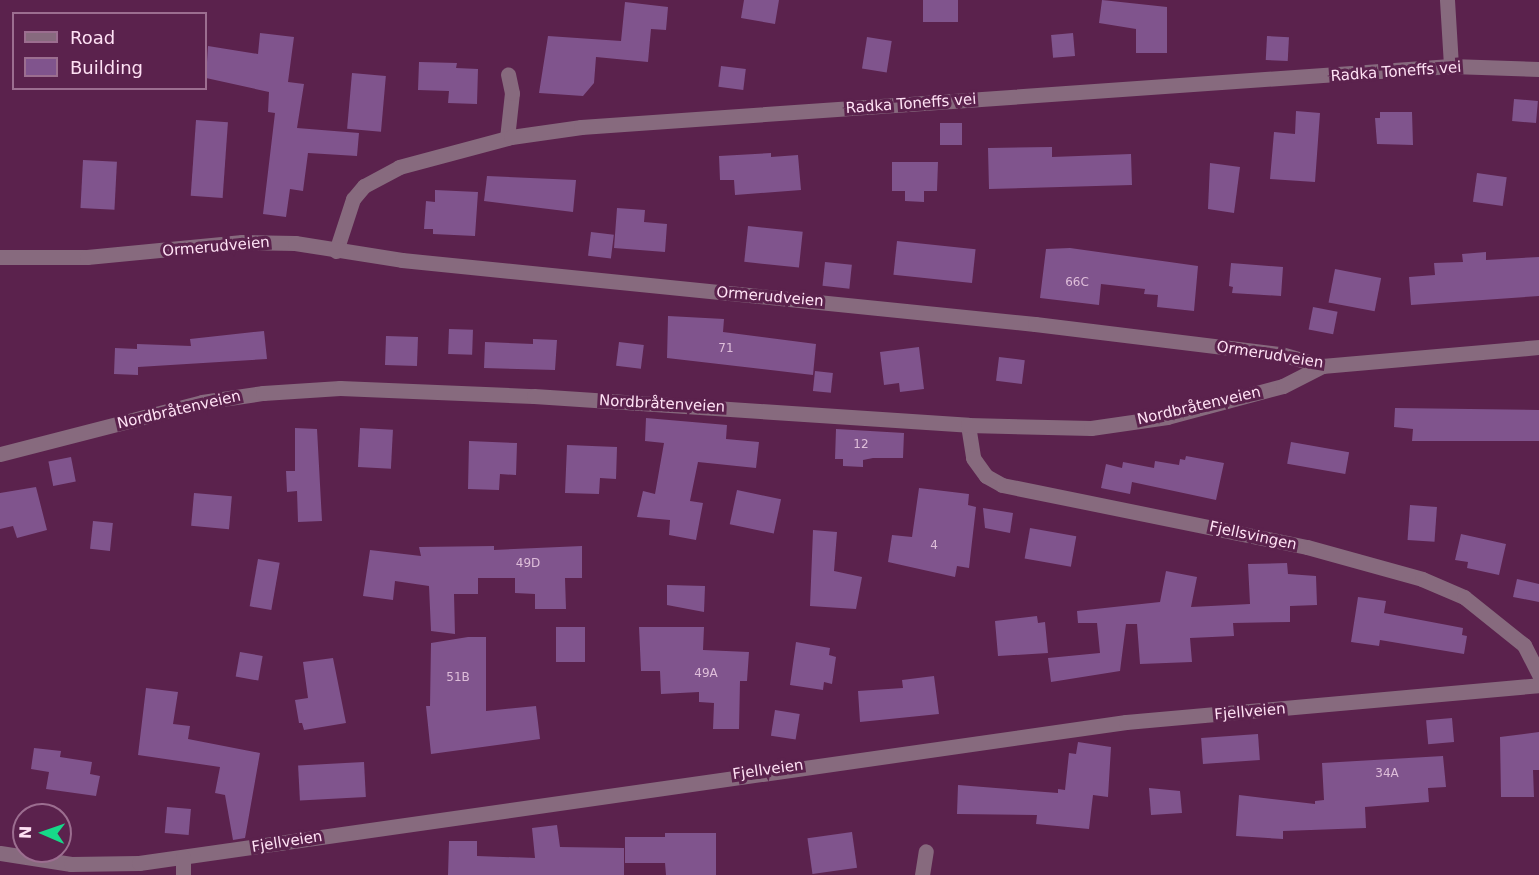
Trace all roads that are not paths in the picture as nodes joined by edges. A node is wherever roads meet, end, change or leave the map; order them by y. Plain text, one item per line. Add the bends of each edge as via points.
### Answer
1 (1447, 0) edge
2 (1451, 66) junction
3 (1539, 69) edge
4 (508, 74) dead end
5 (507, 138) junction
6 (336, 251) junction
7 (0, 257) edge
8 (1539, 347) edge
9 (1322, 366) junction
10 (968, 425) junction
11 (0, 454) edge
12 (1539, 675) edge
13 (1539, 685) edge
14 (927, 851) dead end
15 (0, 853) edge
16 (183, 857) junction
17 (183, 875) edge
18 (922, 875) edge

1 - 2 street
2 - 3 street, Radka Toneffs vei
2 - 5 street, Radka Toneffs vei via 593,127
4 - 5 street via 512,93
5 - 6 street, Radka Toneffs vei via 399,167 364,186 353,199
6 - 7 street, Ormerudveien via 265,241 87,257
6 - 9 street, Ormerudveien via 1024,322 1281,354
8 - 9 street, Ormerudveien
9 - 10 street, Nordbråtenveien via 1283,386 1167,417 1091,428
10 - 11 street, Nordbråtenveien via 534,396 340,388 202,402
10 - 12 street, Fjellsvingen via 973,458 986,476 1002,485 1307,548 1422,579 1464,597 1524,645
13 - 16 street, Fjellveien via 1126,722
14 - 18 street
15 - 16 street, Fjellveien via 90,866
16 - 17 street

